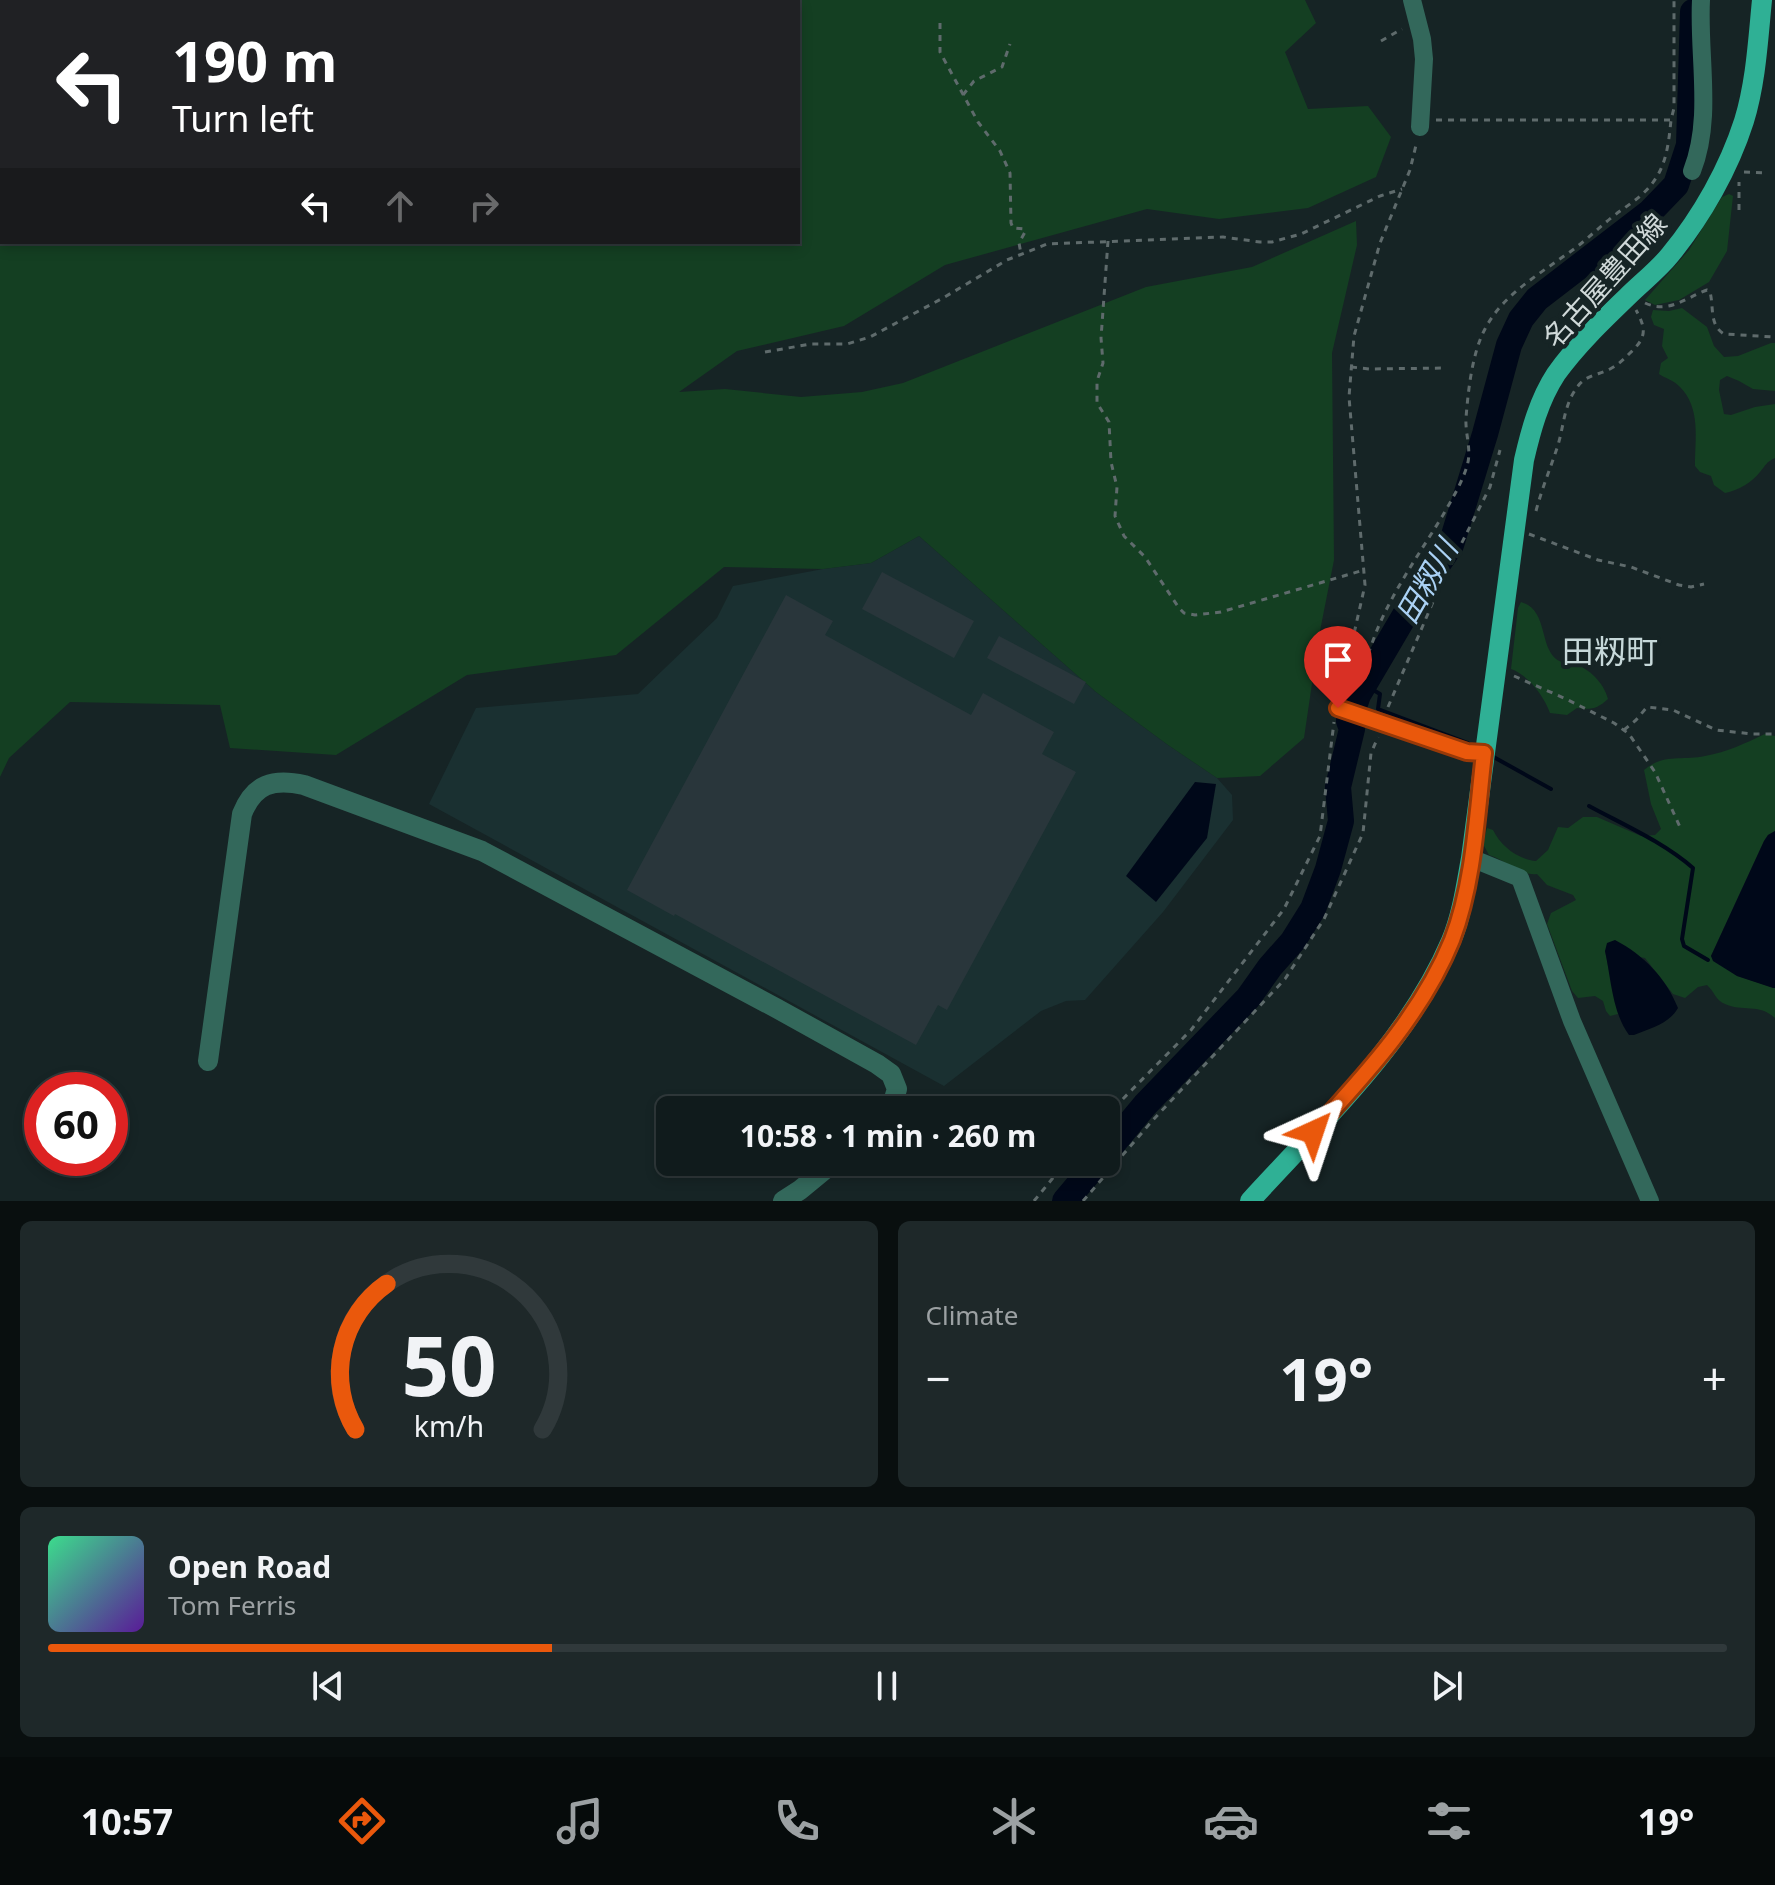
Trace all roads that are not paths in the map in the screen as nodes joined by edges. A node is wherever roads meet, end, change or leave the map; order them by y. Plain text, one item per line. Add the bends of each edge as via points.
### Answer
1 (1412, 0) edge
2 (1701, 0) edge
3 (1762, 0) edge
4 (1420, 127) road end
5 (1692, 171) dead end
6 (1342, 704) road end
7 (1484, 753) junction
8 (1471, 858) junction
9 (208, 1061) dead end
10 (895, 1096) edge
11 (817, 1176) edge
12 (783, 1201) edge
13 (1250, 1201) edge
14 (1650, 1201) edge

1 - 4 street via 1424,59
2 - 5 street via 1702,119
3 - 7 main road, 名古屋豊田線 via 1744,119 1703,207 1670,255 1556,374 1539,407 1524,460 1524,526
6 - 7 street via 1467,752
7 - 8 main road, 名古屋豊田線
8 - 13 main road, 名古屋豊田線 via 1452,939 1425,993 1375,1064
8 - 14 street via 1520,878 1572,1021
9 - 10 street via 242,814 258,789 285,781 482,851 877,1064 891,1074
11 - 12 street

